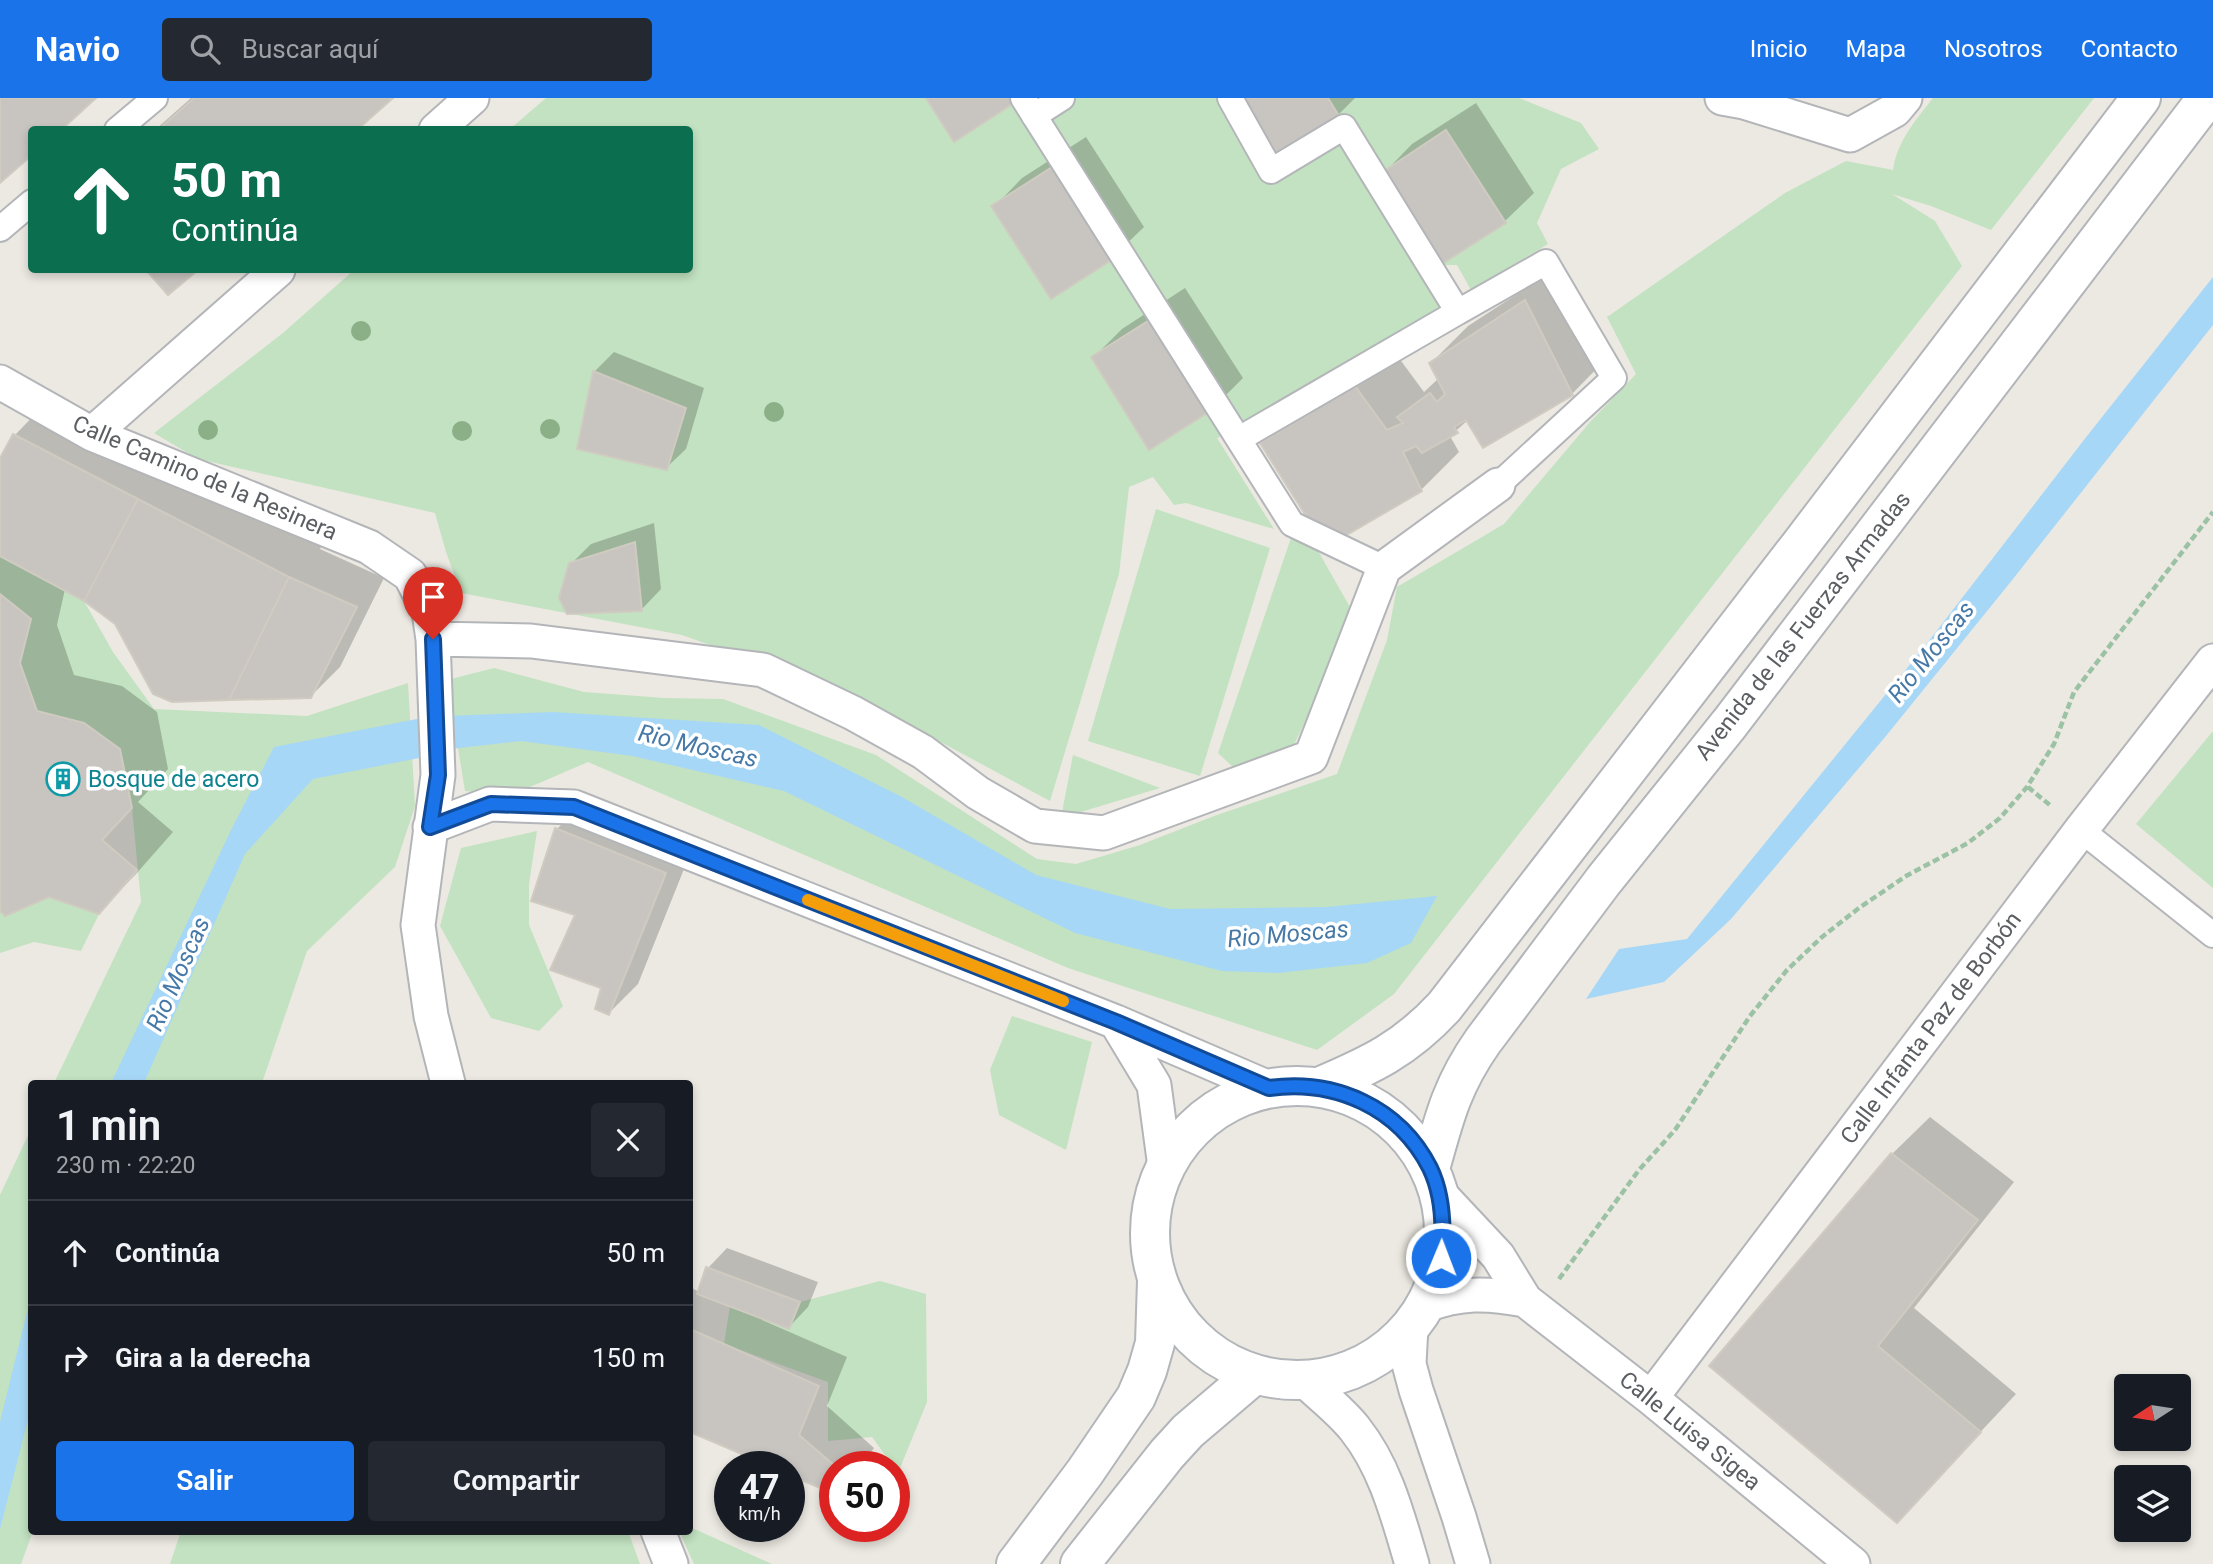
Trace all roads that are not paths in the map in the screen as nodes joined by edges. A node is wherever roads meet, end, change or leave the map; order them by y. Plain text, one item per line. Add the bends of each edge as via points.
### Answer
1 (155, 98) edge
2 (472, 98) edge
3 (1062, 98) edge
4 (1230, 98) edge
5 (1722, 98) edge
6 (2141, 98) edge
7 (2207, 98) edge
8 (1900, 104) edge
9 (1029, 107) edge
10 (122, 126) edge
11 (440, 126) edge
12 (28, 205) edge
13 (0, 229) edge
14 (275, 273) edge
15 (1458, 312) junction
16 (0, 382) edge
17 (92, 434) junction
18 (1239, 439) junction
19 (1498, 485) joint
20 (1384, 568) junction
21 (433, 639) junction
22 (2213, 661) edge
23 (2071, 821) junction
24 (430, 827) junction
25 (2213, 935) edge
26 (1116, 1022) junction
27 (447, 1080) edge
28 (1319, 1087) junction
29 (1269, 1088) junction
30 (1165, 1167) junction
31 (1434, 1181) junction
32 (1157, 1279) junction
33 (1525, 1300) junction
34 (1417, 1316) junction
35 (1255, 1374) junction
36 (1304, 1380) junction
37 (1651, 1398) junction
38 (660, 1535) edge
39 (671, 1564) edge
40 (1016, 1564) edge
41 (1080, 1564) edge
42 (1412, 1564) edge
43 (1473, 1564) edge
44 (1853, 1564) edge

1 - 10 street
2 - 11 street
3 - 9 street
4 - 15 street via 1270,171 1344,127
5 - 8 street via 1850,135
6 - 28 main road via 1444,1007 1388,1055
7 - 31 main road, Avenida de las Fuerzas Armadas via 1483,1041 1455,1086 1445,1115
9 - 18 street
12 - 13 street
14 - 17 street
15 - 18 street
15 - 19 street via 1546,261 1614,378
16 - 17 street, Calle Camino de la Resinera
17 - 21 street, Calle Camino de la Resinera via 369,547 410,575 429,612
18 - 20 street via 1292,524
19 - 20 street
20 - 21 street via 1311,757 1104,833 1035,826 978,793 923,752 853,712 763,670 531,641
21 - 24 street via 438,775
22 - 23 street, Calle Infanta Paz de Borbón
23 - 25 street
23 - 37 street, Calle Infanta Paz de Borbón
24 - 26 street via 491,804 574,807
24 - 27 street via 418,925 431,1016
26 - 29 street
26 - 30 street via 1154,1085
28 - 29 main road
28 - 31 main road via 1342,1092 1383,1113 1408,1137
29 - 30 main road via 1247,1093 1207,1115
30 - 32 main road via 1150,1223
31 - 33 street, Calle Luisa Sigea via 1498,1256
31 - 34 main road via 1444,1232 1441,1258 1435,1282
32 - 35 main road via 1175,1316 1202,1346
32 - 40 main road via 1154,1343 1136,1398
33 - 34 street, Calle Luisa Sigea via 1494,1294 1445,1298
33 - 37 street, Calle Luisa Sigea
34 - 36 main road via 1393,1344 1373,1358 1328,1377
34 - 43 street via 1409,1364
35 - 36 main road
35 - 41 main road via 1188,1431
36 - 42 street via 1366,1444 1381,1472
37 - 44 street, Calle Luisa Sigea
38 - 39 street

